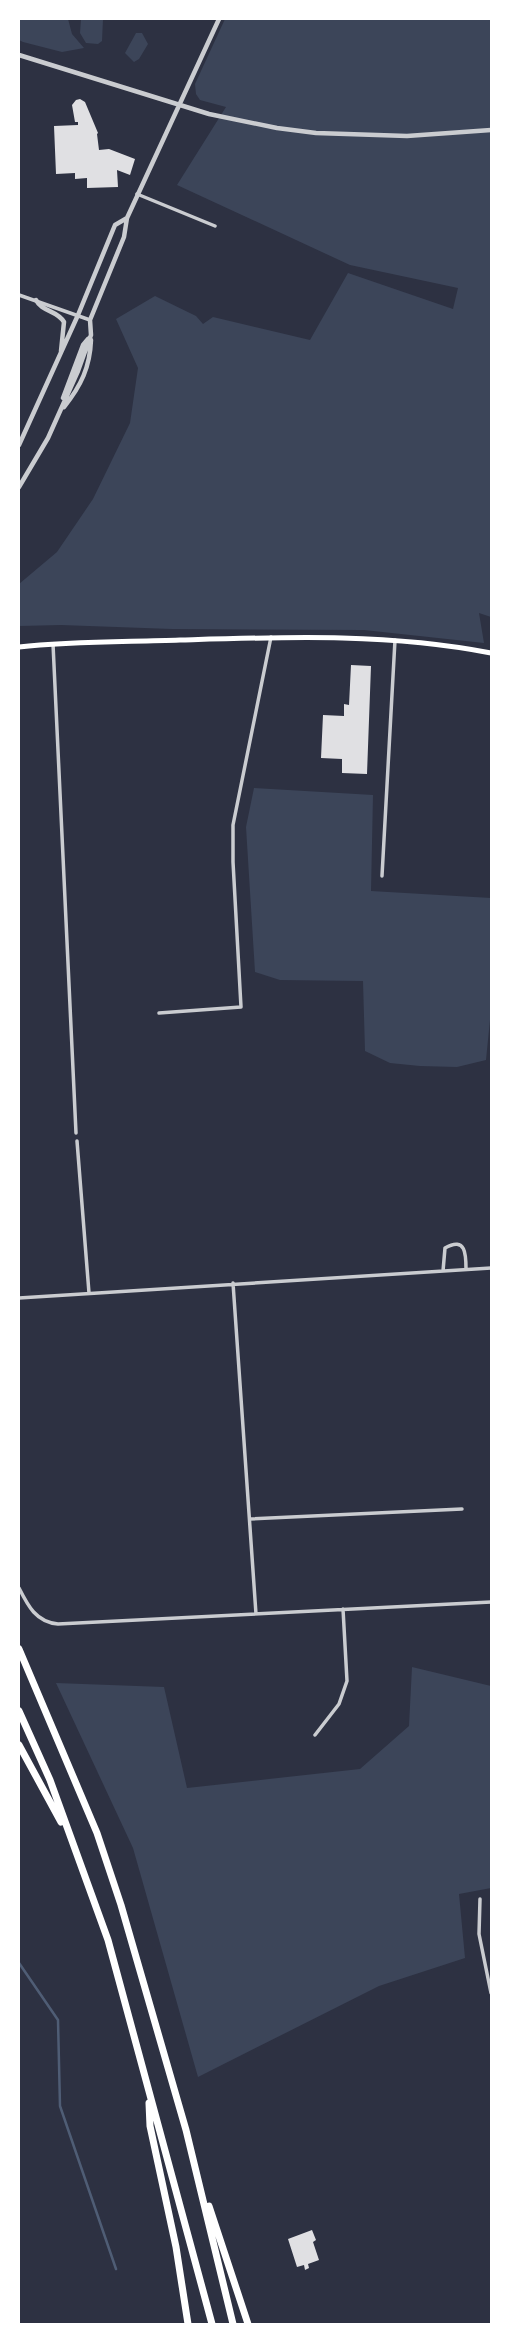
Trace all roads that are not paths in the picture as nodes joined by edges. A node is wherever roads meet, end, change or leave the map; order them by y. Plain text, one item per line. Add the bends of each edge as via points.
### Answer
1 (219, 19) edge
2 (19, 55) edge
3 (180, 106) junction
4 (491, 130) edge
5 (138, 194) junction
6 (127, 218) junction
7 (215, 226) dead end
8 (19, 295) edge
9 (36, 300) junction
10 (78, 316) junction
11 (90, 320) junction
12 (61, 352) junction
13 (19, 445) edge
14 (19, 487) edge
15 (271, 637) junction
16 (395, 640) junction
17 (53, 644) junction
18 (19, 647) edge
19 (491, 653) edge
20 (382, 876) dead end
21 (159, 1013) dead end
22 (76, 1133) dead end
23 (77, 1142) dead end
24 (491, 1268) edge
25 (466, 1269) junction
26 (443, 1271) junction
27 (233, 1283) junction
28 (89, 1293) junction
29 (19, 1298) edge
30 (462, 1509) dead end
31 (250, 1519) junction
32 (19, 1588) edge
33 (491, 1602) edge
34 (343, 1609) junction
35 (256, 1614) junction
36 (19, 1648) edge
37 (19, 1711) edge
38 (315, 1735) dead end
39 (19, 1745) edge
40 (75, 1846) junction
41 (480, 1900) dead end
42 (491, 1993) edge
43 (149, 2091) junction
44 (186, 2130) junction
45 (188, 2324) edge
46 (212, 2324) edge
47 (233, 2324) edge
48 (248, 2324) edge

1 - 3 street via 194,69
2 - 3 street
3 - 4 street via 251,124 302,132 424,136
3 - 5 street
5 - 6 street
5 - 7 street
6 - 10 street via 115,225
6 - 11 street via 124,237
8 - 9 street
9 - 10 street
9 - 12 street via 39,307 58,314 64,322
10 - 11 street
10 - 12 street
11 - 14 street via 91,335 78,371 48,438
12 - 13 street
15 - 16 main road
15 - 17 main road
15 - 21 street via 235,812 232,840 241,1007
16 - 19 main road
16 - 20 street
17 - 18 main road
17 - 22 street
23 - 28 street
24 - 25 street
25 - 26 street
25 - 26 street via 465,1250 456,1244 445,1248
26 - 27 street
27 - 28 street
27 - 31 street
28 - 29 street
30 - 31 street
31 - 35 street
32 - 35 street via 32,1611 43,1621 58,1624
33 - 34 street
34 - 35 street
34 - 38 street via 347,1681 339,1704
36 - 44 highway via 97,1833 139,1963
37 - 40 highway via 50,1780
39 - 40 highway
40 - 43 highway via 108,1940
41 - 42 street via 479,1934
43 - 45 highway via 150,2126 176,2247
43 - 46 highway
44 - 47 highway
44 - 48 highway via 227,2267

